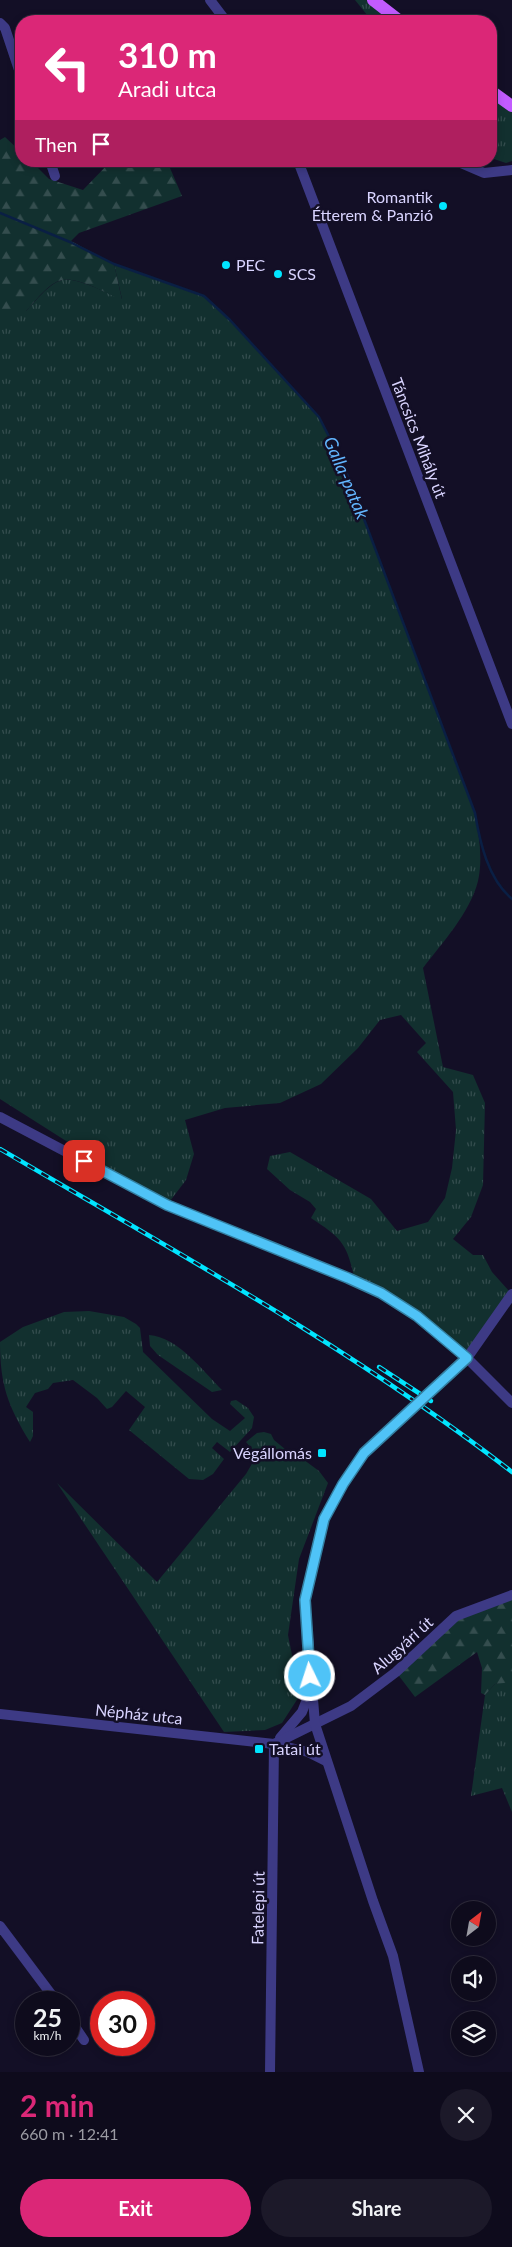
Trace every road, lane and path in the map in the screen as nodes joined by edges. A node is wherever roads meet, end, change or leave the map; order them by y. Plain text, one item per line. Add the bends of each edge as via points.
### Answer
1 (210, 0) edge
2 (373, 0) edge
3 (221, 15) edge
4 (392, 15) edge
5 (0, 23) edge
6 (15, 58) edge
7 (497, 95) edge
8 (512, 106) edge
9 (52, 167) edge
10 (300, 167) edge
11 (469, 167) edge
12 (512, 170) edge
13 (54, 176) dead end
14 (512, 724) edge
15 (0, 1116) edge
16 (512, 1294) edge
17 (467, 1358) junction
18 (512, 1403) edge
19 (512, 1595) edge
20 (312, 1687) junction
21 (0, 1714) edge
22 (315, 1724) junction
23 (274, 1744) junction
24 (326, 1761) junction
25 (0, 1926) edge
26 (50, 1991) edge
27 (80, 2034) edge
28 (84, 2040) dead end
29 (270, 2072) edge
30 (419, 2072) edge

1 - 3 street
2 - 4 main road
5 - 6 street via 5,28
7 - 8 main road
9 - 13 street
10 - 14 street, Táncsics Mihály út
11 - 12 street via 484,174
15 - 17 street via 167,1205 381,1293 417,1316
16 - 17 street
17 - 18 street
17 - 20 street via 364,1453 324,1519 305,1600
19 - 22 street, Alugyári út via 456,1616 379,1686 351,1706
20 - 22 street
20 - 23 street via 299,1717
21 - 23 street, Népház utca
22 - 23 street
22 - 24 street
23 - 24 street, Népház utca via 308,1752
23 - 29 street, Fatelepi út
24 - 30 street via 393,1956
25 - 26 street
27 - 28 street

